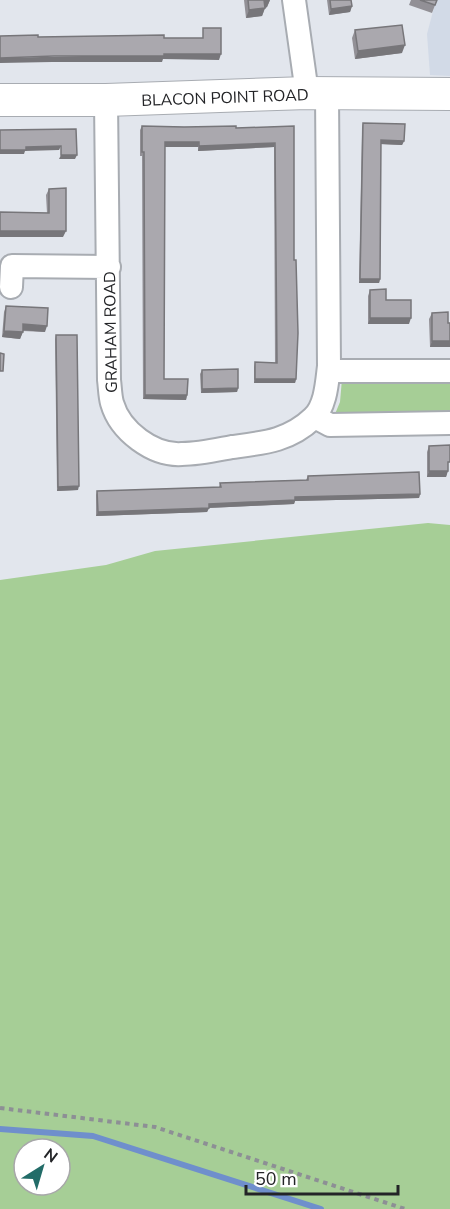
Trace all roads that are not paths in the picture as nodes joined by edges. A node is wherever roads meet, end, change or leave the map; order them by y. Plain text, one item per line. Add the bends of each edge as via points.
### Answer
1 (294, 0) edge
2 (317, 94) junction
3 (450, 94) edge
4 (0, 100) edge
5 (106, 100) junction
6 (109, 267) junction
7 (11, 287) dead end
8 (328, 370) junction
9 (450, 371) edge
10 (315, 417) junction
11 (450, 423) edge

1 - 2 street
2 - 3 street, BLACON POINT ROAD
2 - 5 street, BLACON POINT ROAD
2 - 8 street
4 - 5 street, BLACON POINT ROAD
5 - 6 street, GRAHAM ROAD
6 - 7 street via 12,266
6 - 10 street, GRAHAM ROAD via 112,404 125,427 142,442 159,451 180,455 272,442
8 - 9 street
8 - 10 street via 326,393
10 - 11 street via 330,425

